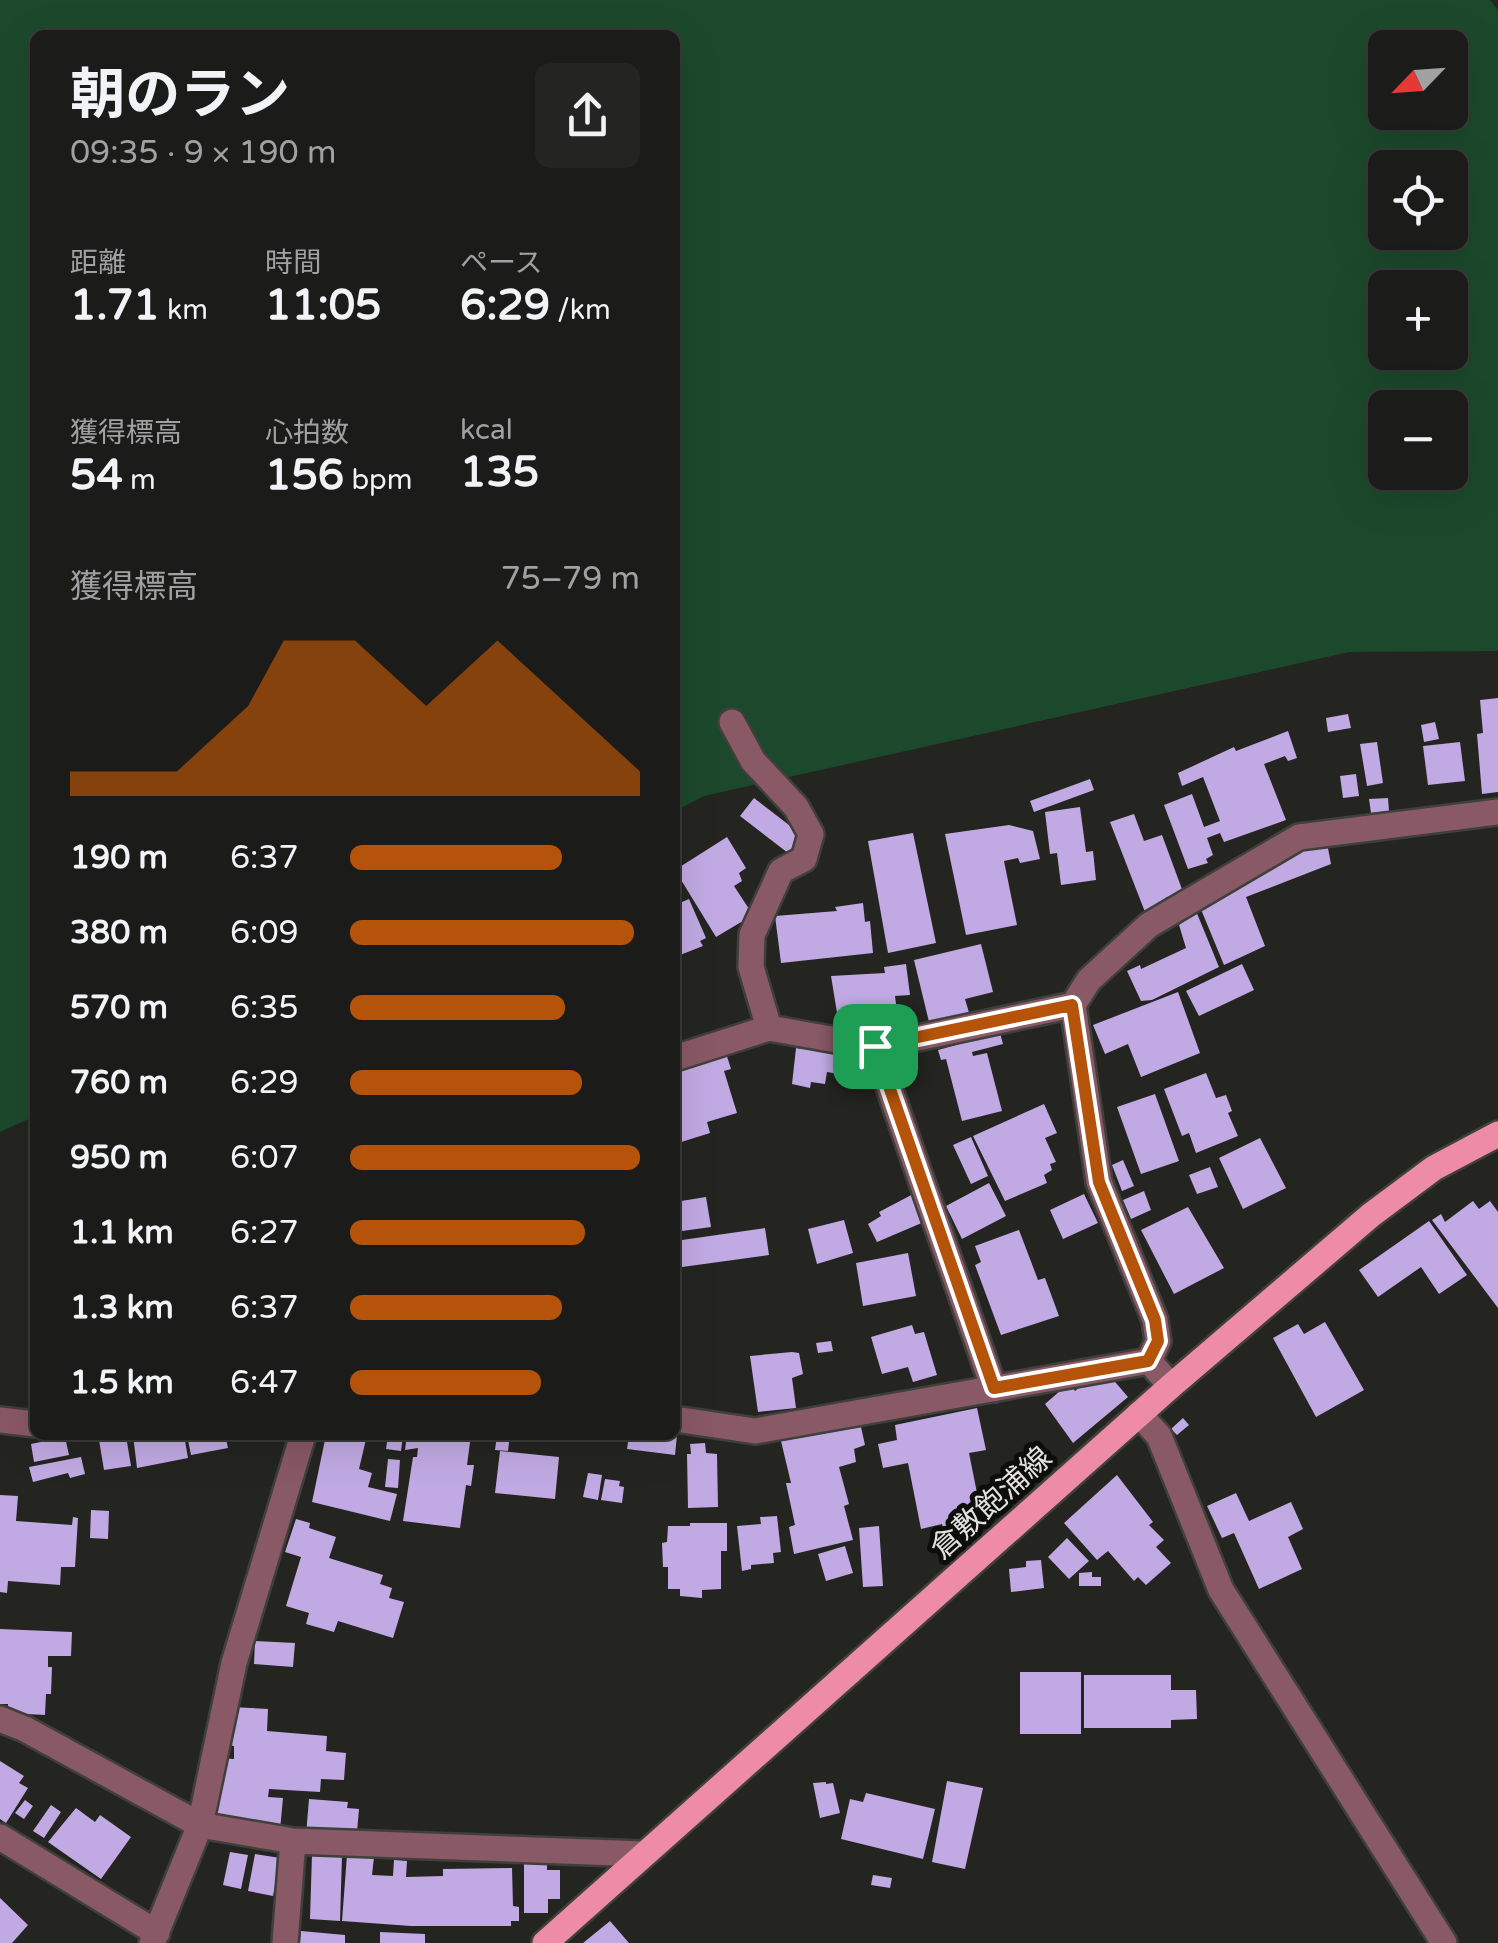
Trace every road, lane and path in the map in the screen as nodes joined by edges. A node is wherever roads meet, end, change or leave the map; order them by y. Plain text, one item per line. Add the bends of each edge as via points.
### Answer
1 (732, 722) dead end
2 (1498, 812) edge
3 (1072, 1005) junction
4 (769, 1028) junction
5 (875, 1046) junction
6 (680, 1056) edge
7 (1498, 1134) edge
8 (1148, 1361) junction
9 (1171, 1386) junction
10 (994, 1388) junction
11 (1140, 1414) junction
12 (0, 1420) edge
13 (680, 1420) edge
14 (30, 1423) edge
15 (302, 1440) edge
16 (0, 1719) edge
17 (200, 1825) junction
18 (0, 1837) edge
19 (293, 1842) junction
20 (644, 1854) junction
21 (154, 1938) edge
22 (285, 1943) edge
23 (544, 1943) edge
24 (1444, 1943) edge

1 - 4 street via 811,834 804,858 782,871 752,934 751,966
2 - 3 street via 1299,837 1149,925 1089,980
3 - 5 street
3 - 8 street via 1099,1182 1155,1320 1158,1341
4 - 5 street
4 - 6 street
5 - 10 street
7 - 9 main road, 倉敷飽浦線 via 1434,1168 1371,1215
8 - 9 street
8 - 10 street
9 - 11 main road, 倉敷飽浦線
10 - 13 street via 755,1432
11 - 20 main road, 倉敷飽浦線
11 - 24 street via 1159,1436 1221,1590
12 - 14 street
15 - 17 street via 234,1663
16 - 17 street
17 - 19 street
17 - 21 street
18 - 21 street
19 - 20 street
19 - 22 street
20 - 23 main road, 倉敷飽浦線

